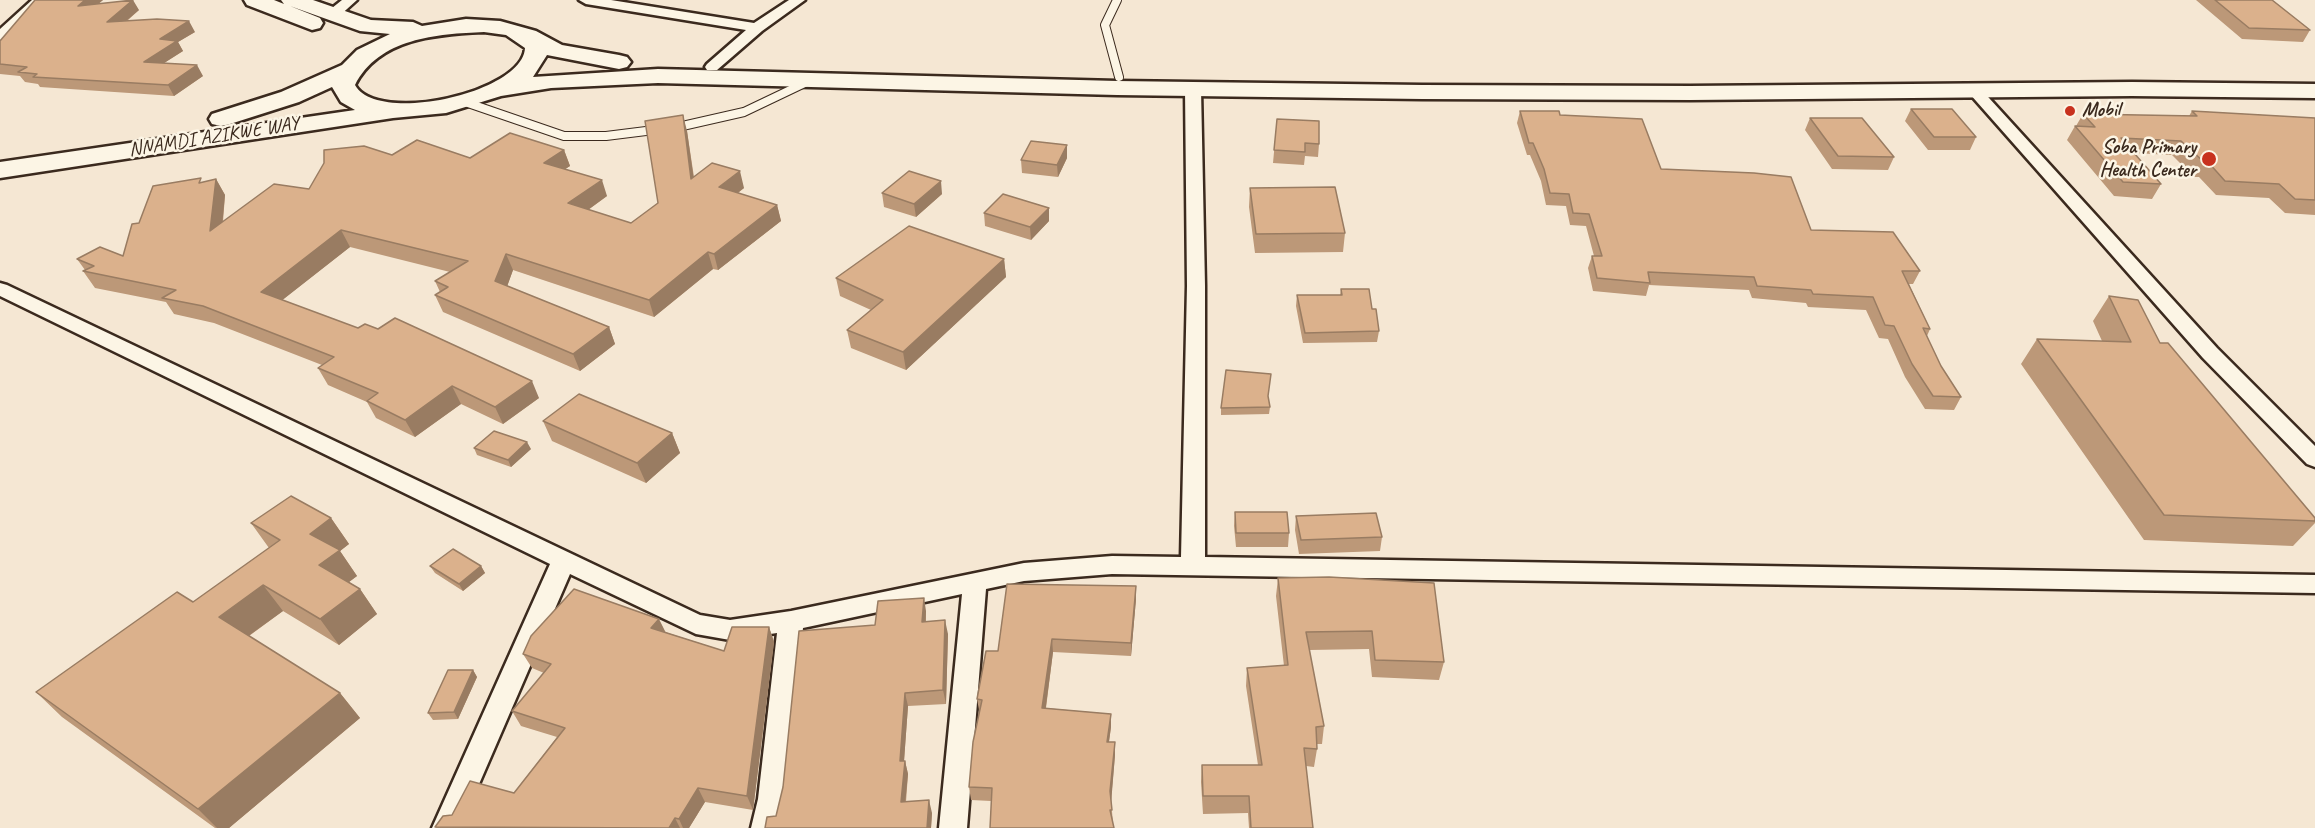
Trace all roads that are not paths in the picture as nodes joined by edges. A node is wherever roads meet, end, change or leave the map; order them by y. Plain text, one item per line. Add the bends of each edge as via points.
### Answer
1 (40, 0) edge
2 (255, 0) edge
3 (292, 0) edge
4 (350, 0) edge
5 (586, 0) edge
6 (798, 0) edge
7 (1117, 0) edge
8 (332, 15) junction
9 (454, 26) junction
10 (757, 28) junction
11 (0, 36) edge
12 (528, 36) junction
13 (354, 64) junction
14 (712, 67) junction
15 (1119, 77) junction
16 (812, 80) junction
17 (2315, 81) edge
18 (1193, 89) junction
19 (496, 90) junction
20 (1974, 90) junction
21 (2315, 91) edge
22 (465, 102) junction
23 (429, 109) junction
24 (0, 156) edge
25 (0, 170) edge
26 (0, 289) edge
27 (2315, 459) edge
28 (564, 560) junction
29 (1193, 567) junction
30 (975, 582) junction
31 (2315, 584) edge
32 (791, 621) junction
33 (446, 828) edge
34 (765, 828) edge
35 (953, 828) edge

1 - 11 street
2 - 13 highway via 316,24 340,39
3 - 8 highway
4 - 8 street
5 - 10 street
6 - 10 street
7 - 15 lane via 1105,25
8 - 9 highway via 388,29
9 - 12 highway via 510,28
9 - 13 highway, NNAMDI AZIKWE WAY via 386,43
10 - 14 street
12 - 14 highway via 556,51 598,60
12 - 19 highway via 536,47 534,61 520,76
13 - 23 highway via 343,85 350,98 368,106 396,110
13 - 24 highway, NNAMDI AZIKWE WAY via 324,84 214,121
14 - 15 highway
15 - 17 highway via 1563,83
16 - 18 highway
16 - 19 highway via 619,76
16 - 22 lane via 744,112 678,127 606,136 564,136
18 - 20 highway via 1690,93
18 - 29 street
19 - 22 highway
20 - 21 highway
20 - 27 street via 2210,353
22 - 23 highway
23 - 25 highway, NNAMDI AZIKWE WAY via 325,120
26 - 28 street
28 - 32 street via 696,624 730,630
28 - 33 street
29 - 30 street via 1112,565 1024,572
29 - 31 street
30 - 32 street
30 - 35 street
32 - 34 street via 777,758

